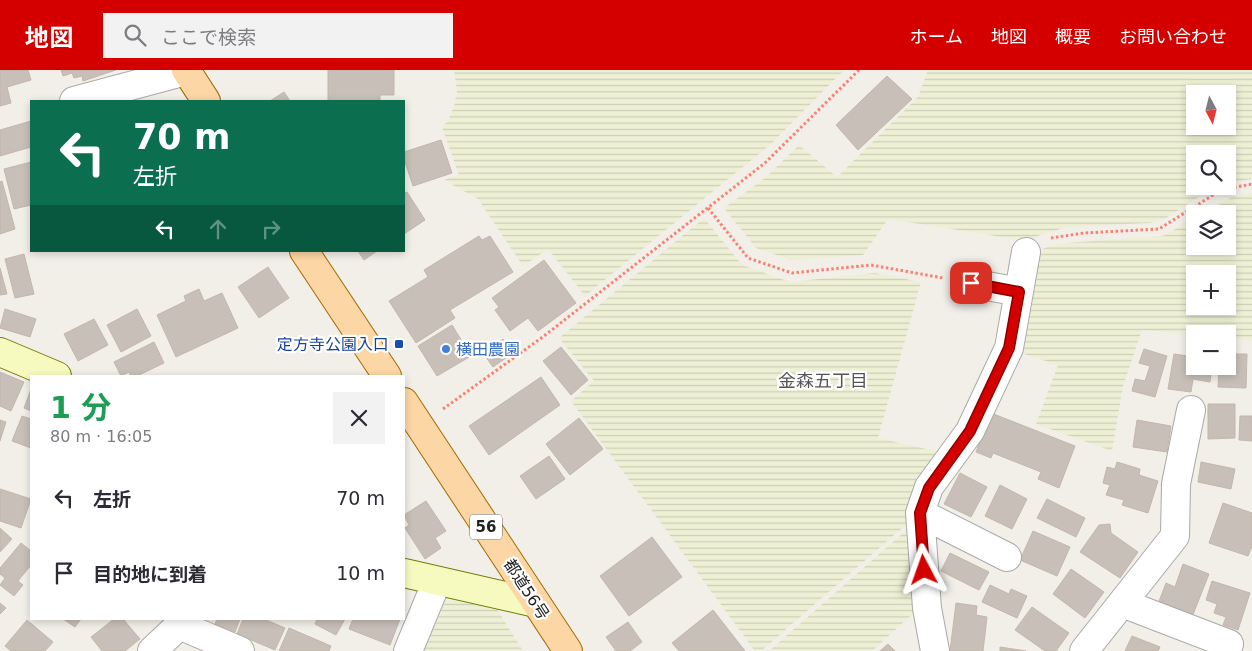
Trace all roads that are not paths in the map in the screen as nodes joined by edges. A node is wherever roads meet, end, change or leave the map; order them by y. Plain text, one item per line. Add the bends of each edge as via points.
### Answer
1 (186, 71) edge
2 (78, 100) edge
3 (205, 100) edge
4 (305, 252) edge
5 (1026, 252) road end
6 (971, 283) road end
7 (1019, 292) junction
8 (0, 352) edge
9 (55, 375) edge
10 (386, 375) edge
11 (405, 404) edge
12 (1191, 410) dead end
13 (920, 513) junction
14 (1007, 557) dead end
15 (405, 573) edge
16 (437, 581) junction
17 (536, 603) junction
18 (1122, 603) junction
19 (182, 622) edge
20 (1229, 644) dead end
21 (152, 651) edge
22 (240, 651) edge
23 (408, 651) edge
24 (568, 651) edge
25 (935, 651) edge
26 (1084, 651) edge

1 - 2 street
1 - 3 main road
4 - 10 main road
5 - 7 street
6 - 7 street
7 - 13 street via 1009,348 970,431 929,488
8 - 9 street
11 - 17 main road, 都道56号 / 56
12 - 18 street via 1176,484 1175,536
13 - 14 street
13 - 25 street via 927,608
15 - 16 street
16 - 17 street
16 - 23 street
17 - 24 main road, 都道56号 / 56
18 - 20 street
18 - 26 street
19 - 21 street
19 - 22 street

